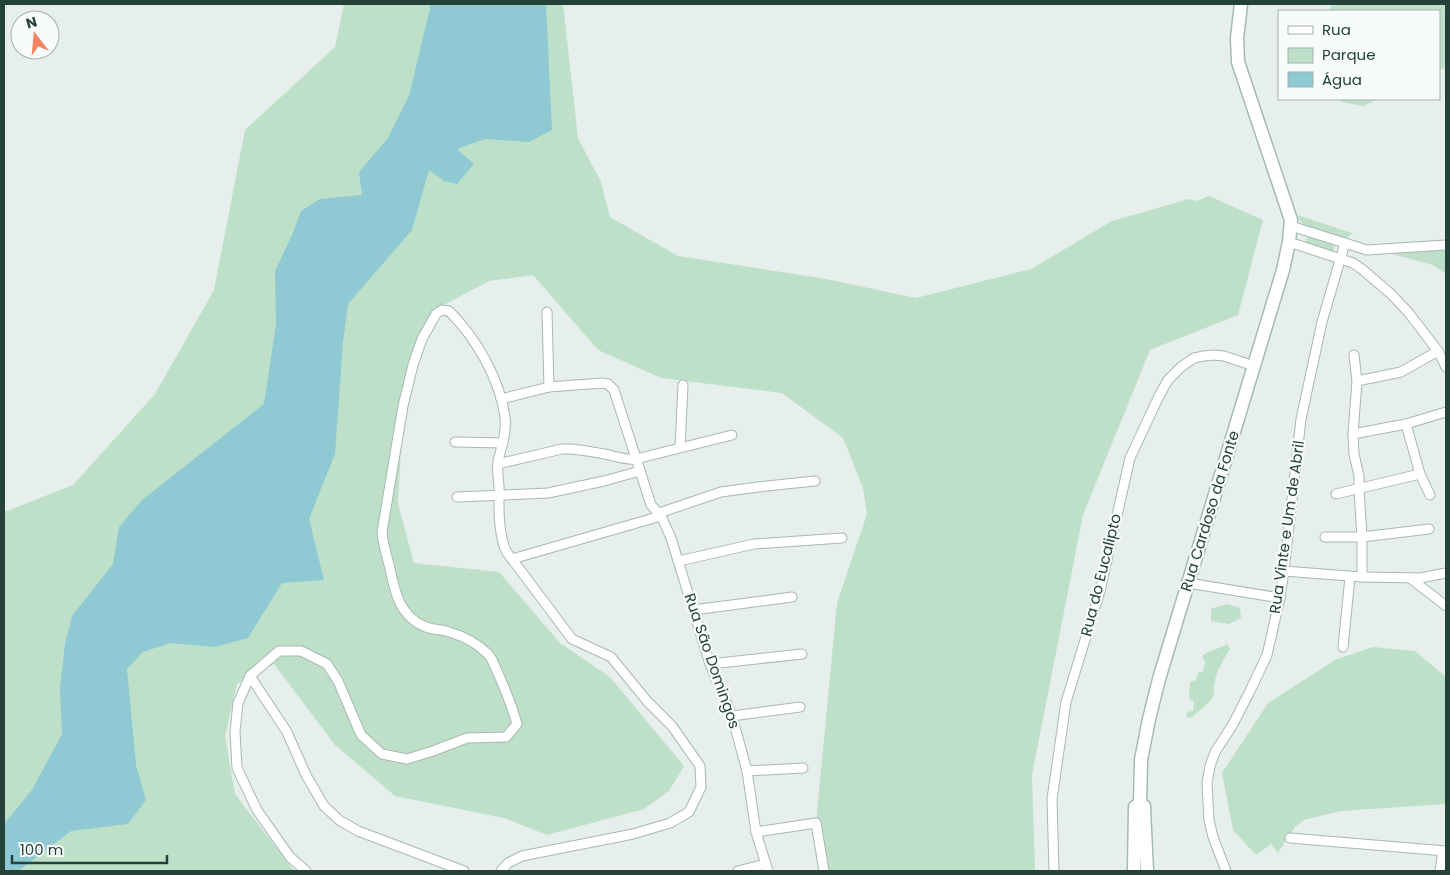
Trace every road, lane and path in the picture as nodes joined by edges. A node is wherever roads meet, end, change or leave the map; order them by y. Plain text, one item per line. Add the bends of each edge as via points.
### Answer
1 (1241, 4) edge
2 (1291, 223) junction
3 (1290, 242) junction
4 (1345, 243) junction
5 (1446, 245) edge
6 (1341, 259) junction
7 (547, 312) dead end
8 (1438, 351) junction
9 (1354, 355) dead end
10 (1254, 366) junction
11 (1446, 367) edge
12 (1357, 381) junction
13 (683, 385) dead end
14 (549, 387) junction
15 (501, 400) junction
16 (1446, 412) edge
17 (1406, 424) junction
18 (1353, 434) junction
19 (732, 435) dead end
20 (455, 442) dead end
21 (503, 443) junction
22 (680, 447) junction
23 (636, 459) junction
24 (498, 464) junction
25 (640, 471) junction
26 (1420, 474) junction
27 (815, 481) dead end
28 (1358, 489) junction
29 (499, 494) junction
30 (1336, 494) dead end
31 (1430, 495) dead end
32 (457, 497) dead end
33 (660, 515) junction
34 (1429, 529) dead end
35 (1325, 537) dead end
36 (1362, 537) junction
37 (842, 538) dead end
38 (512, 559) junction
39 (679, 561) junction
40 (1284, 571) junction
41 (1446, 573) edge
42 (1350, 577) junction
43 (1362, 577) junction
44 (1410, 578) junction
45 (1188, 583) junction
46 (792, 596) dead end
47 (1280, 598) junction
48 (1446, 606) edge
49 (693, 610) junction
50 (1343, 647) dead end
51 (802, 654) dead end
52 (710, 664) junction
53 (250, 676) junction
54 (800, 706) dead end
55 (732, 716) junction
56 (803, 768) dead end
57 (747, 771) junction
58 (1140, 804) junction
59 (756, 832) junction
60 (1290, 838) dead end
61 (1444, 851) edge
62 (766, 867) edge
63 (306, 871) edge
64 (464, 871) edge
65 (501, 871) edge
66 (738, 871) edge
67 (821, 871) edge
68 (1054, 871) edge
69 (1134, 871) edge
70 (1147, 871) edge
71 (1226, 871) edge
72 (1440, 871) edge

1 - 2 main road via 1238,62
2 - 3 main road, Rua Cardoso da Fonte
2 - 4 street
3 - 6 street
3 - 10 main road, Rua Cardoso da Fonte
4 - 5 street via 1367,250
4 - 6 street, Rua Vinte e Um de Abril
6 - 8 street via 1363,270 1391,294
6 - 40 street, Rua Vinte e Um de Abril via 1322,322 1301,419
7 - 14 street
8 - 11 street
8 - 12 street via 1401,372
9 - 12 street
10 - 45 main road, Rua Cardoso da Fonte
10 - 68 street, Rua do Eucalipto via 1224,356 1209,356 1194,358 1181,367 1159,396 1130,458 1100,591 1066,702 1052,799
12 - 18 street
13 - 22 street
14 - 15 street
14 - 23 street, Rua São Domingos via 608,384 615,393
15 - 21 street via 505,418
15 - 53 street via 494,379 468,330 449,310 439,312 422,339 413,366 382,532 394,589 409,616 419,624 450,632 474,643 490,655 517,724 506,737 467,738 407,759 382,754 361,735 338,681 327,664 301,651 279,651
16 - 17 street
17 - 18 street
17 - 26 street
18 - 28 street
19 - 22 street
20 - 21 street
21 - 24 street
22 - 23 street
23 - 24 street via 570,448
23 - 25 street, Rua São Domingos
24 - 29 street
25 - 29 street via 548,493
25 - 33 street, Rua São Domingos via 651,505
26 - 28 street
26 - 31 street
27 - 33 street via 721,492
28 - 30 street
28 - 36 street
29 - 32 street
29 - 38 street via 504,547
33 - 38 street
33 - 39 street, Rua São Domingos
34 - 36 street
35 - 36 street
36 - 43 street
37 - 39 street via 754,544
38 - 65 street via 572,639 611,657 672,726 700,766 701,787 689,812 670,823 633,834 522,856
39 - 49 street, Rua São Domingos
40 - 42 street
40 - 47 street, Rua Vinte e Um de Abril
41 - 44 street
42 - 43 street
42 - 50 street
43 - 44 street
44 - 48 street
45 - 47 street
45 - 58 main road, Rua Cardoso da Fonte via 1149,719 1141,760
46 - 49 street
47 - 71 street, Rua Vinte e Um de Abril via 1267,655 1210,766 1207,782 1209,820
49 - 52 street, Rua São Domingos
51 - 52 street
52 - 55 street, Rua São Domingos
53 - 63 street via 238,703 234,732 237,768 257,810 290,857
53 - 64 street via 287,732 324,806 339,820 358,831
54 - 55 street
55 - 57 street, Rua São Domingos
56 - 57 street
57 - 59 street, Rua São Domingos
58 - 69 main road, Rua Cardoso da Fonte via 1135,807
58 - 70 main road, Rua Cardoso da Fonte via 1144,806
59 - 62 street, Rua São Domingos
59 - 67 street via 816,823
60 - 61 street
61 - 72 street
62 - 66 street

